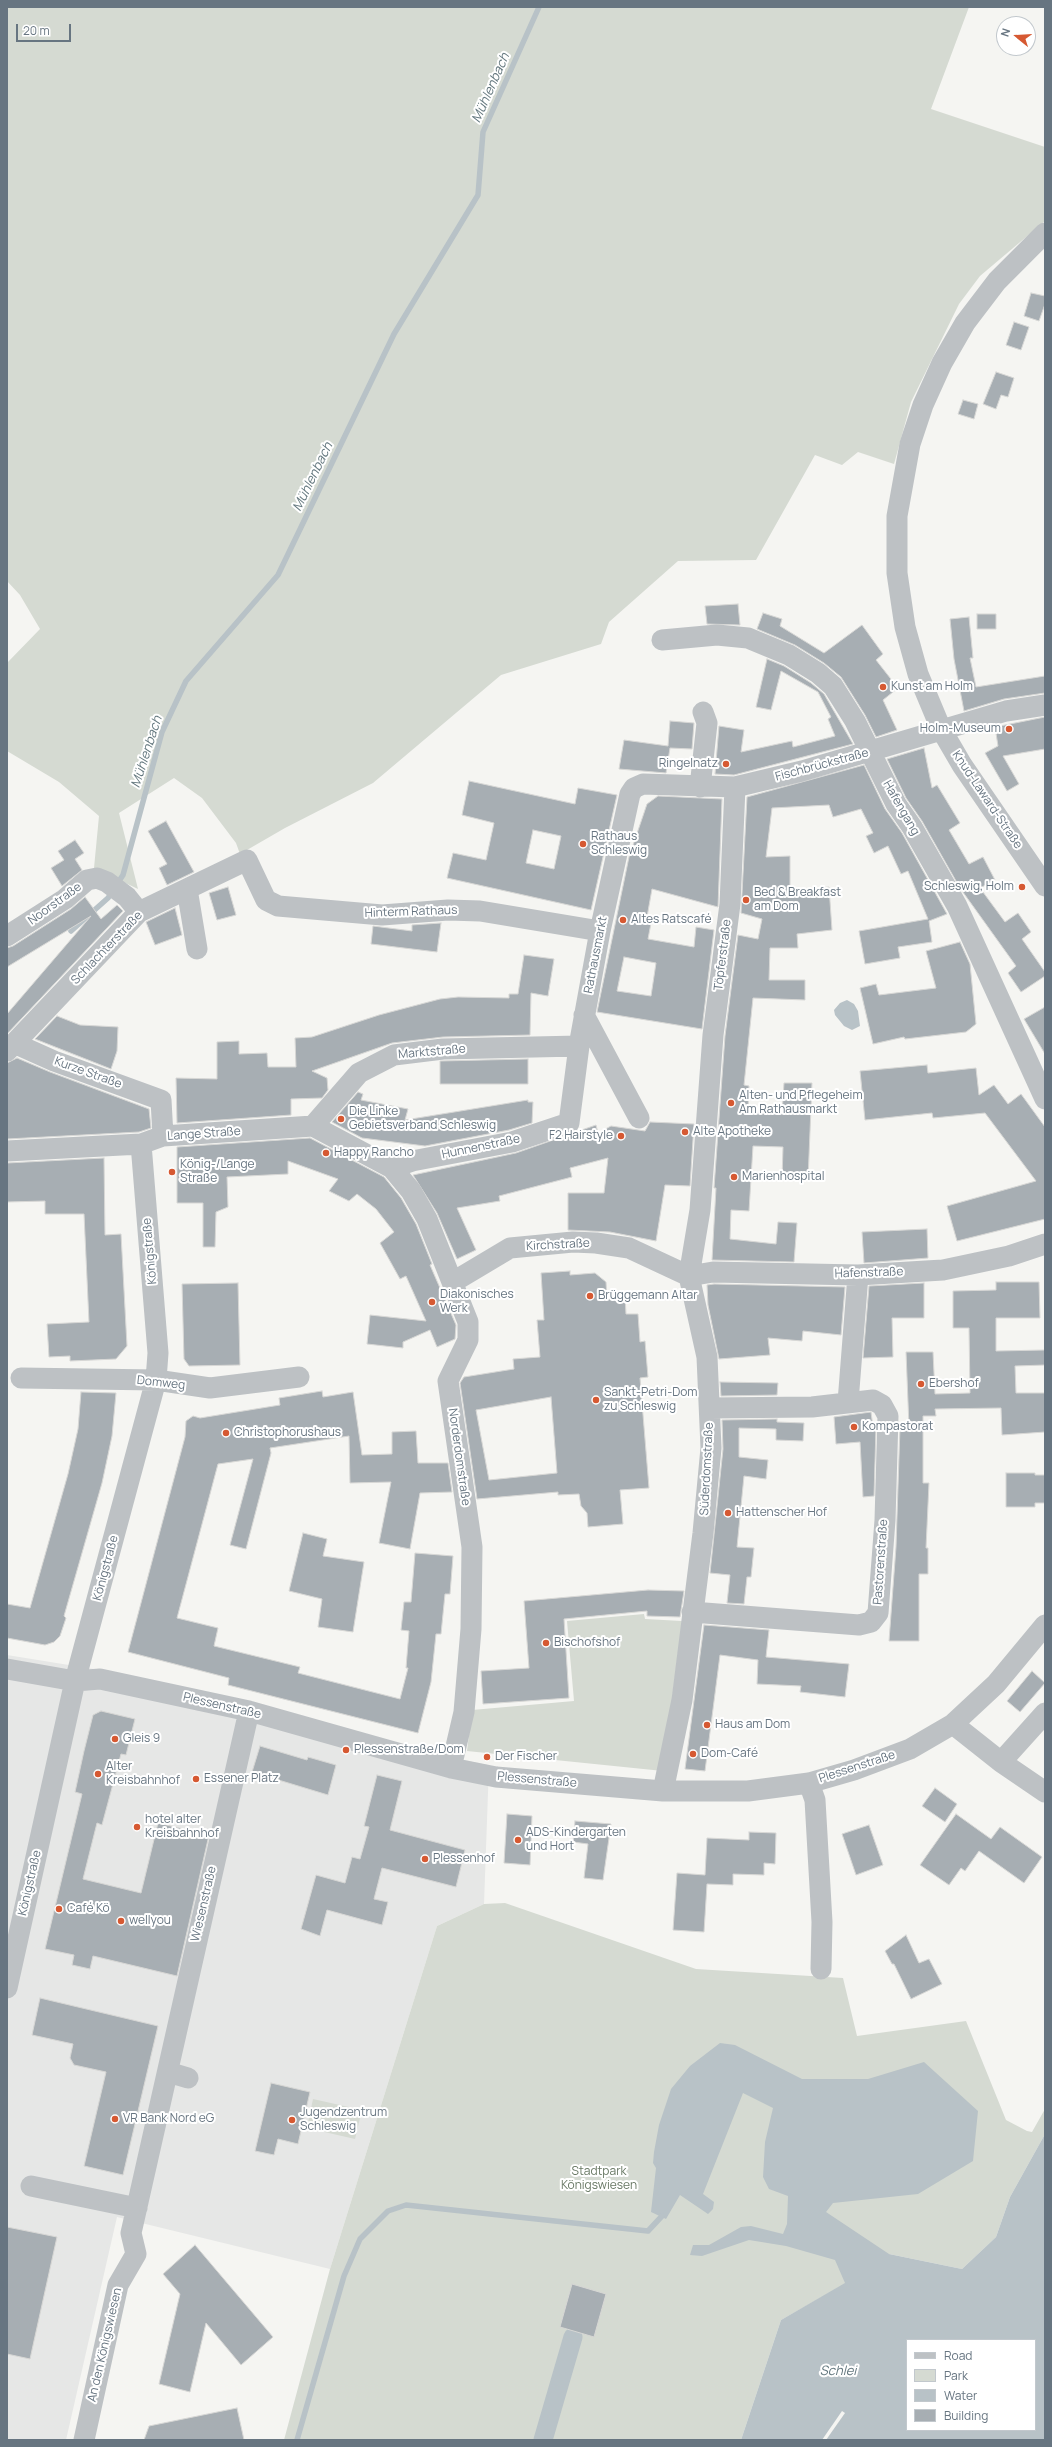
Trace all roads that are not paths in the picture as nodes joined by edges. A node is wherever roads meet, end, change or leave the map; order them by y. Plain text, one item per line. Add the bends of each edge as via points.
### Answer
1 (1045, 233) edge
2 (662, 640) dead end
3 (1045, 705) edge
4 (703, 712) dead end
5 (941, 729) junction
6 (871, 752) junction
7 (700, 787) junction
8 (735, 787) junction
9 (634, 788) joint
10 (247, 860) joint
11 (1045, 886) edge
12 (187, 889) junction
13 (133, 904) junction
14 (600, 931) junction
15 (7, 936) edge
16 (196, 949) dead end
17 (584, 1015) junction
18 (579, 1046) junction
19 (11, 1048) edge
20 (1045, 1100) edge
21 (639, 1118) dead end
22 (706, 1122) joint
23 (569, 1124) joint
24 (313, 1126) junction
25 (163, 1136) junction
26 (141, 1144) junction
27 (7, 1151) edge
28 (392, 1168) junction
29 (1045, 1244) edge
30 (858, 1275) junction
31 (689, 1276) junction
32 (453, 1282) junction
33 (299, 1377) dead end
34 (21, 1378) dead end
35 (156, 1380) junction
36 (848, 1402) junction
37 (710, 1408) junction
38 (692, 1612) junction
39 (1045, 1625) edge
40 (7, 1669) edge
41 (75, 1680) junction
42 (249, 1711) junction
43 (1045, 1713) edge
44 (953, 1724) junction
45 (1001, 1762) junction
46 (451, 1768) junction
47 (809, 1783) junction
48 (663, 1791) junction
49 (1045, 1792) edge
50 (821, 1969) dead end
51 (7, 1988) edge
52 (168, 2072) junction
53 (188, 2078) dead end
54 (31, 2186) dead end
55 (137, 2208) junction
56 (136, 2254) joint
57 (84, 2440) edge

1 - 5 street, Knud-Laward-Straße via 997,280 965,323 942,363 923,405 909,450 897,516 897,573 905,627 918,674
2 - 6 street, Hafengang via 717,635 748,638 789,655 833,686 855,720
3 - 5 street, Fischbrückstraße via 1006,711
4 - 7 street via 707,723
5 - 6 street, Fischbrückstraße
5 - 11 street, Knud-Laward-Straße via 962,765
6 - 8 street, Fischbrückstraße
6 - 20 street, Hafengang via 896,804 957,906
7 - 8 street, Fischbrückstraße
7 - 9 street, Fischbrückstraße via 643,784
8 - 22 street, Töpferstraße via 730,904 713,1035
9 - 14 street, Rathausmarkt via 630,794
10 - 12 street, Schlachterstraße
10 - 14 street, Hinterm Rathaus via 266,900 278,906 382,916 448,910 480,911
12 - 13 street, Schlachterstraße
12 - 16 street
13 - 15 street, Noorstraße via 107,882 97,878 87,880 65,899
13 - 19 street, Schlachterstraße
14 - 17 street, Rathausmarkt
17 - 18 street, Rathausmarkt
17 - 21 street
18 - 23 street, Rathausmarkt
18 - 24 street, Marktstraße via 443,1049 394,1055 359,1073
19 - 25 street, Kurze Straße via 161,1100
22 - 31 street, Süderdomstraße via 700,1210
23 - 28 street, Hunnenstraße via 512,1142 412,1161
24 - 25 street, Lange Straße
24 - 28 street
25 - 26 street, Lange Straße
26 - 27 street, Lange Straße
26 - 35 street, Königstraße via 158,1353
28 - 32 street, Norderdomstraße via 411,1191 427,1219
29 - 30 street, Hafenstraße via 1009,1256 943,1270
30 - 31 street, Hafenstraße via 713,1272
30 - 36 street
31 - 32 street, Kirchstraße via 629,1248 573,1242 510,1248
31 - 37 street, Süderdomstraße via 707,1357
32 - 46 street, Norderdomstraße via 468,1322 468,1340 448,1381 472,1547 471,1629 464,1712
33 - 35 street, Domweg via 210,1388
34 - 35 street, Domweg
35 - 41 street, Königstraße
36 - 37 street, Pastorenstraße via 812,1407
36 - 38 street, Pastorenstraße via 873,1400 882,1405 888,1416 878,1613 871,1622 860,1625
37 - 38 street, Süderdomstraße via 711,1448
38 - 48 street, Süderdomstraße via 682,1700
39 - 44 street, Plessenstraße via 996,1684
40 - 41 street, Plessenstraße
41 - 42 street, Plessenstraße via 100,1679
41 - 51 street, Königstraße
42 - 46 street, Plessenstraße
42 - 52 street, Wiesenstraße
43 - 45 street
44 - 45 street
44 - 47 street, Plessenstraße via 910,1749 854,1770
45 - 49 street
46 - 48 street, Plessenstraße via 496,1777
47 - 48 street, Plessenstraße via 748,1791
47 - 50 street via 815,1800 822,1922
52 - 53 street
52 - 55 street, Wiesenstraße
54 - 55 street
55 - 56 street, Wiesenstraße via 131,2233
56 - 57 street, An den Königswiesen via 118,2285

